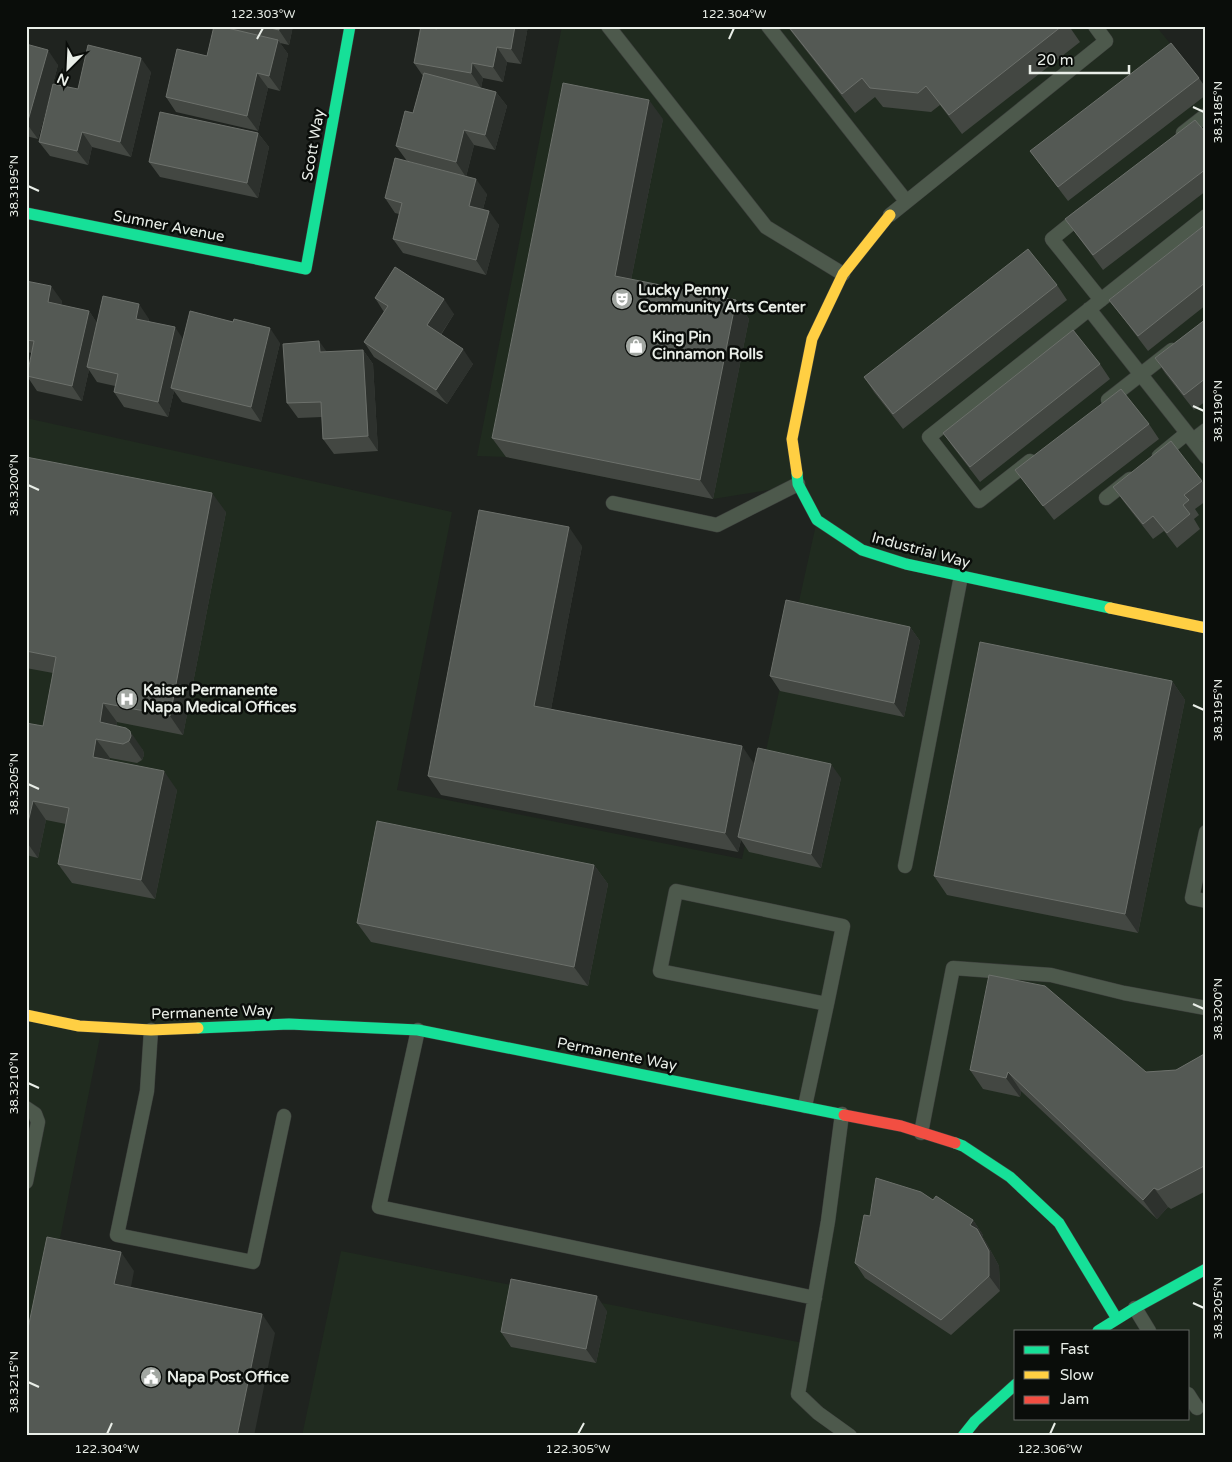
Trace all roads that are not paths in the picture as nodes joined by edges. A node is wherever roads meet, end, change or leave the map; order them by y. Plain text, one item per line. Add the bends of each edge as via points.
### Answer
1 (350, 26) edge
2 (608, 26) edge
3 (768, 26) edge
4 (1095, 26) edge
5 (1206, 115) edge
6 (1175, 140) edge
7 (906, 202) junction
8 (1091, 208) edge
9 (26, 213) edge
10 (890, 215) joint
11 (1206, 216) edge
12 (306, 269) joint
13 (843, 274) junction
14 (1101, 300) junction
15 (1090, 309) junction
16 (1184, 340) edge
17 (1141, 374) junction
18 (1095, 410) edge
19 (1206, 430) edge
20 (1190, 437) junction
21 (1041, 453) edge
22 (1206, 457) edge
23 (798, 484) junction
24 (1106, 498) dead end
25 (613, 503) dead end
26 (960, 576) junction
27 (1206, 628) edge
28 (1206, 832) edge
29 (905, 866) dead end
30 (1206, 901) edge
31 (827, 1004) junction
32 (1206, 1008) edge
33 (26, 1015) edge
34 (151, 1030) junction
35 (418, 1030) junction
36 (805, 1106) junction
37 (26, 1108) edge
38 (842, 1114) junction
39 (284, 1116) dead end
40 (921, 1133) junction
41 (26, 1182) edge
42 (1206, 1269) edge
43 (815, 1298) junction
44 (1135, 1308) junction
45 (1117, 1319) junction
46 (1100, 1330) edge
47 (1148, 1330) edge
48 (1014, 1386) edge
49 (1190, 1397) edge
50 (1197, 1408) dead end
51 (850, 1436) edge
52 (963, 1436) edge

1 - 12 street, Scott Way
2 - 13 lane via 766,227
3 - 7 lane
4 - 7 lane via 1106,41
5 - 6 lane
7 - 10 lane
8 - 14 lane via 1052,239
9 - 12 street, Sumner Avenue
10 - 13 street, Industrial Way
11 - 14 lane
13 - 23 street, Industrial Way via 812,339 792,439
14 - 15 lane
15 - 17 lane
15 - 21 lane via 929,437 979,501
16 - 17 lane
17 - 18 lane
17 - 20 lane
19 - 20 lane
20 - 22 lane
20 - 24 lane via 1147,465
23 - 25 lane via 717,525
23 - 26 street, Industrial Way via 817,520 862,550
26 - 27 street, Industrial Way
26 - 29 lane
28 - 30 lane via 1192,898
31 - 31 lane via 660,971 676,891 843,926
31 - 36 lane
32 - 40 lane via 1051,975 953,968
33 - 34 street, Permanente Way via 79,1026
34 - 35 street, Permanente Way via 289,1024
34 - 39 lane via 146,1091 117,1236 253,1262
35 - 36 street, Permanente Way
35 - 43 lane via 379,1207
36 - 38 street, Permanente Way
37 - 41 lane via 35,1114 38,1122
38 - 40 street, Permanente Way
38 - 43 lane
40 - 45 street, Permanente Way via 963,1146 1010,1177 1059,1223
42 - 44 street
43 - 51 lane via 798,1394
44 - 45 street
44 - 47 lane
45 - 46 street
48 - 52 street
49 - 50 lane

